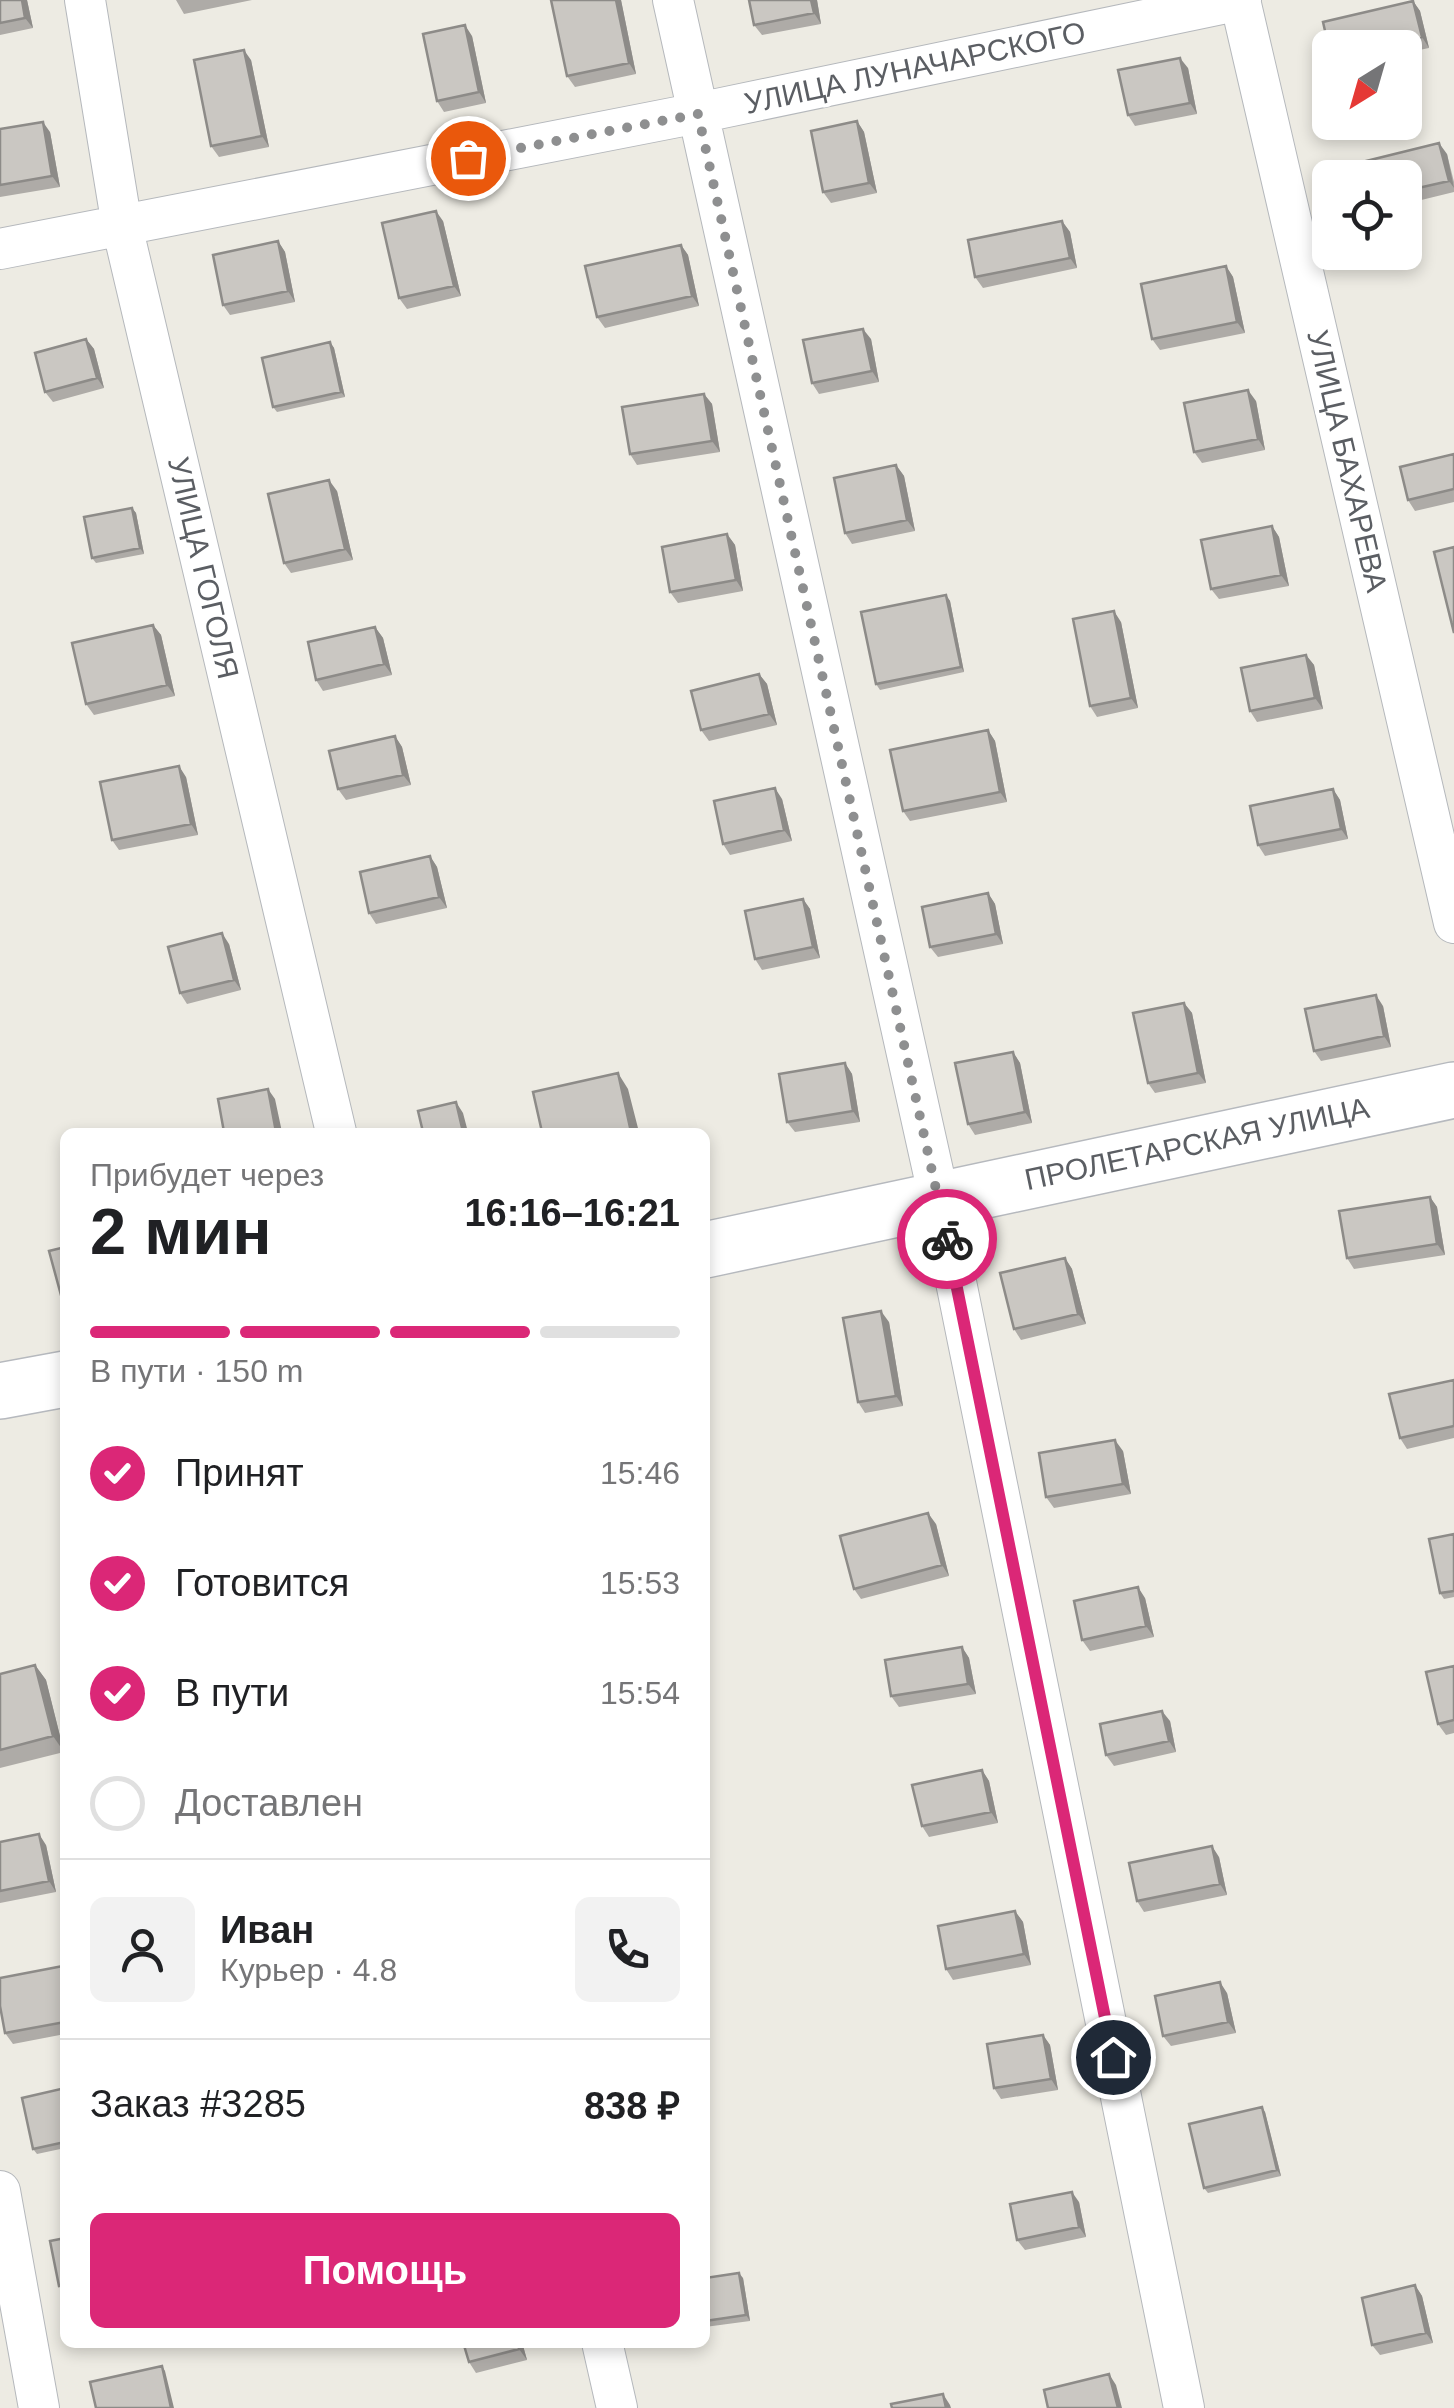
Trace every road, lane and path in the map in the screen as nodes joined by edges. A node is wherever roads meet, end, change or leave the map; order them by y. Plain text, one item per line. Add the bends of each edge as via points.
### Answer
1 (86, 0) edge
2 (673, 0) edge
3 (1240, 0) edge
4 (698, 114) junction
5 (122, 226) junction
6 (0, 249) edge
7 (1454, 922) edge
8 (1454, 1090) edge
9 (335, 1128) edge
10 (938, 1198) junction
11 (710, 1249) edge
12 (60, 1380) edge
13 (0, 1391) edge
14 (0, 2191) edge
15 (603, 2348) edge
16 (39, 2408) edge
17 (616, 2408) edge
18 (1184, 2408) edge

1 - 5 street, УЛИЦА ГОГОЛЯ
2 - 4 street
3 - 4 street, УЛИЦА ЛУНАЧАРСКОГО
3 - 7 street, УЛИЦА БАХАРЕВА
4 - 5 street, УЛИЦА ЛУНАЧАРСКОГО
4 - 10 street
5 - 6 street, УЛИЦА ЛУНАЧАРСКОГО
5 - 9 street, УЛИЦА ГОГОЛЯ
8 - 10 main road, ПРОЛЕТАРСКАЯ УЛИЦА
10 - 11 main road, ПРОЛЕТАРСКАЯ УЛИЦА
10 - 18 street
12 - 13 main road
14 - 16 street
15 - 17 street

